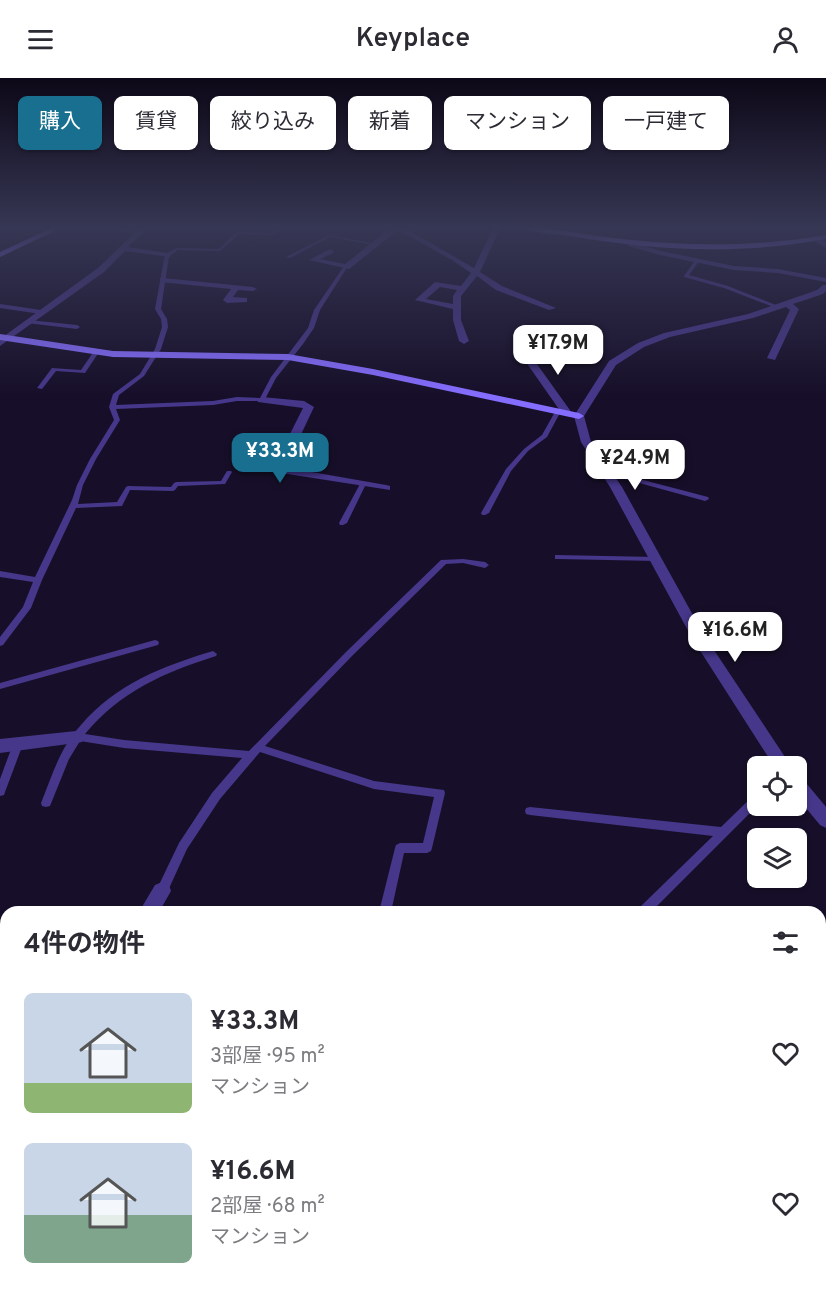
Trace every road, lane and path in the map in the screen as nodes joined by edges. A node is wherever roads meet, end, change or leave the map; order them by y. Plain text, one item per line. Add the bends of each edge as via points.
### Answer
1 (83, 283) edge
2 (163, 283) edge
3 (183, 283) edge
4 (336, 283) edge
5 (467, 283) edge
6 (491, 283) edge
7 (710, 283) edge
8 (826, 287) edge
9 (463, 288) junction
10 (235, 289) junction
11 (253, 289) dead end
12 (244, 300) dead end
13 (782, 305) junction
14 (0, 306) edge
15 (456, 306) junction
16 (552, 308) dead end
17 (41, 312) junction
18 (29, 322) junction
19 (77, 327) dead end
20 (2, 340) edge
21 (464, 342) dead end
22 (96, 352) junction
23 (155, 354) junction
24 (526, 355) dead end
25 (288, 357) junction
26 (772, 358) dead end
27 (40, 388) dead end
28 (262, 400) junction
29 (112, 407) junction
30 (568, 414) junction
31 (229, 472) dead end
32 (605, 472) junction
33 (363, 484) junction
34 (386, 488) dead end
35 (705, 499) dead end
36 (73, 506) junction
37 (486, 513) dead end
38 (343, 523) dead end
39 (558, 557) dead end
40 (656, 559) junction
41 (485, 564) dead end
42 (0, 574) edge
43 (38, 580) junction
44 (0, 643) edge
45 (155, 643) dead end
46 (213, 654) dead end
47 (0, 686) edge
48 (76, 738) junction
49 (18, 744) junction
50 (0, 746) edge
51 (254, 752) junction
52 (775, 756) edge
53 (0, 792) edge
54 (807, 797) edge
55 (46, 803) dead end
56 (747, 808) edge
57 (530, 811) dead end
58 (826, 820) edge
59 (722, 832) junction
60 (162, 891) joint
61 (152, 906) edge
62 (387, 906) edge
63 (649, 906) edge

1 - 17 street
2 - 23 lane via 158,309 165,327
3 - 10 street
4 - 25 lane via 317,310 302,344
5 - 9 street
6 - 16 street
7 - 13 lane
8 - 13 street
9 - 15 street
9 - 15 street via 438,284 419,300
10 - 11 street
10 - 12 street via 227,300
13 - 26 street via 795,309
13 - 30 street via 641,345 612,363
14 - 17 lane
15 - 21 street
17 - 18 street
18 - 19 lane
18 - 20 street
20 - 22 street
22 - 23 street
22 - 27 lane via 83,372 54,369
23 - 25 street
23 - 29 lane via 142,375 116,394
24 - 30 street
25 - 28 lane
25 - 30 street
28 - 29 lane
28 - 33 street via 309,406 281,464 285,471
29 - 36 lane via 117,420 93,459
30 - 32 street
30 - 37 lane via 508,470
31 - 36 lane via 223,483 176,484 174,489 128,488 119,504
32 - 35 lane
32 - 40 street
33 - 34 street
33 - 38 lane
36 - 43 lane
39 - 40 lane
40 - 52 street via 699,638
41 - 51 lane via 444,562
42 - 43 lane
43 - 44 lane via 27,608
45 - 47 lane
46 - 48 lane via 169,667 141,681 109,702
48 - 49 street
48 - 51 lane
48 - 55 lane
49 - 50 street
49 - 53 lane
51 - 60 lane via 216,796 183,846
51 - 62 lane via 374,784 440,793 427,848 400,848
54 - 58 street
56 - 59 lane
57 - 59 lane
59 - 63 lane
60 - 61 street

